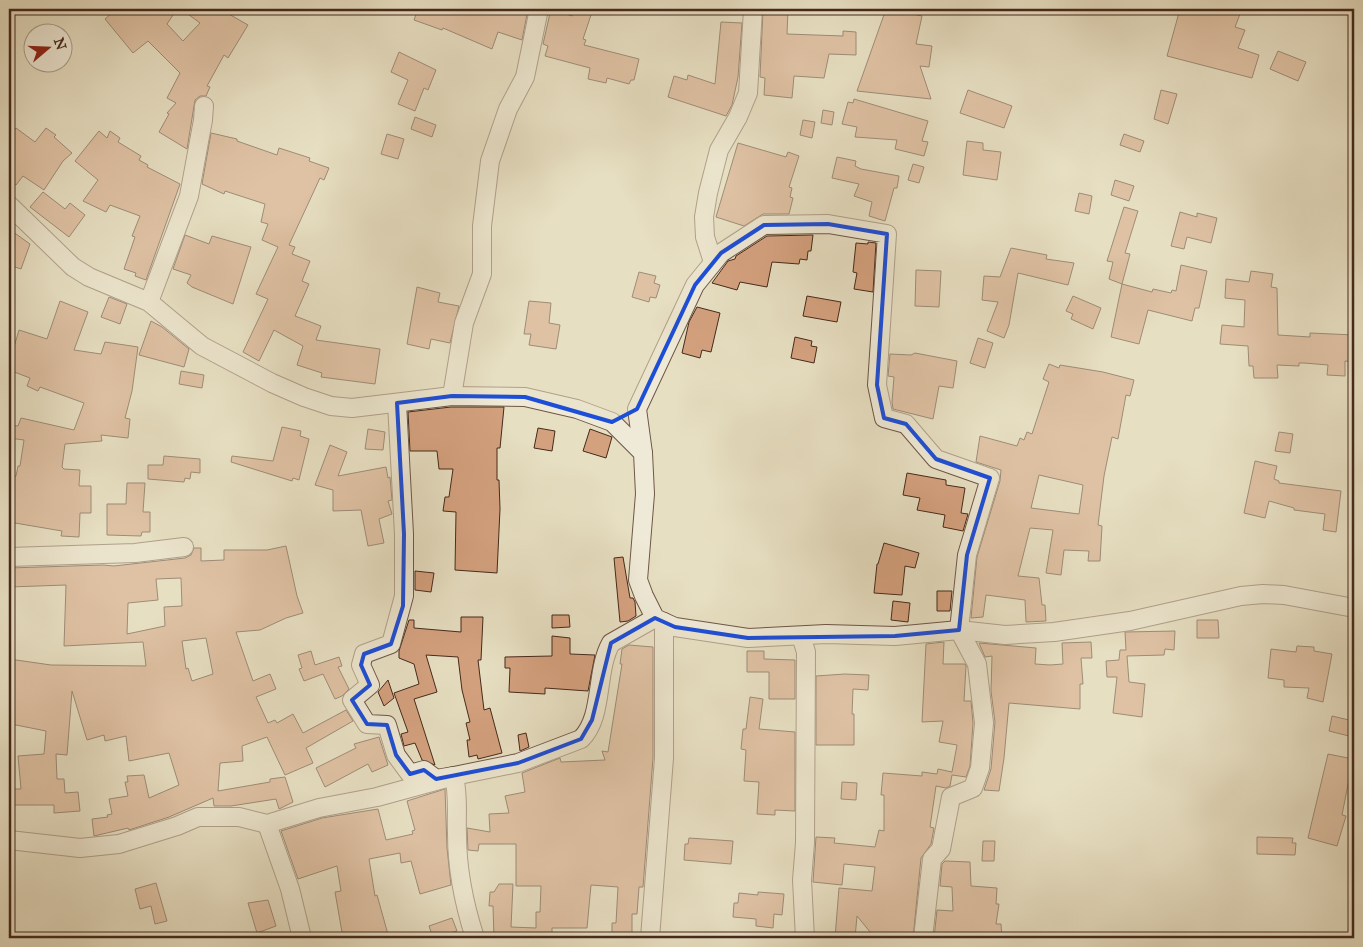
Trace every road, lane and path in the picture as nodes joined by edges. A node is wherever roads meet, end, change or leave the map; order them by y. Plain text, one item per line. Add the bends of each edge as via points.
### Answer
1 (539, 9) edge
2 (753, 9) edge
3 (204, 106) dead end
4 (9, 205) edge
5 (713, 262) junction
6 (149, 302) junction
7 (452, 396) junction
8 (397, 403) junction
9 (636, 409) junction
10 (612, 422) junction
11 (643, 453) junction
12 (184, 548) dead end
13 (9, 557) edge
14 (1354, 608) edge
15 (660, 620) junction
16 (959, 630) junction
17 (801, 636) junction
18 (454, 776) junction
19 (267, 824) junction
20 (9, 840) edge
21 (938, 920) dead end
22 (302, 938) edge
23 (475, 938) edge
24 (650, 938) edge
25 (805, 938) edge
26 (925, 938) edge

1 - 7 street via 525,77 508,110 490,161 482,226 482,274 464,323
2 - 5 street via 748,93 719,150 704,217 705,237
3 - 6 street via 189,196
4 - 6 street via 73,267
5 - 9 street via 695,285
5 - 16 street via 721,253 764,225 828,224 887,234 877,385 884,418 906,424 936,458 990,478 967,555
6 - 8 street via 202,346 304,397 332,406 352,408
7 - 8 street
7 - 10 street via 524,397 577,409
8 - 18 street via 404,534 403,606 391,644 364,654 361,665 370,685 352,700 367,724 387,725 396,755 410,774 424,770 436,779
9 - 10 street
9 - 11 street
10 - 11 street
11 - 15 street via 644,494 638,580
12 - 13 street
14 - 16 street via 1263,594 1130,621 1054,632 1005,635
15 - 17 street via 675,627 748,638
15 - 18 street via 611,643 589,731 581,738 518,763
15 - 24 street via 664,758
16 - 17 street via 895,636
16 - 26 street via 977,664 984,724 980,768 972,788 951,798 941,849 932,859
17 - 25 street via 806,652 802,880
18 - 19 street via 377,797 319,808
18 - 23 street via 459,803 460,874
19 - 20 street via 239,817 198,817 119,844 80,848
19 - 22 street via 290,890
21 - 26 street via 938,928

